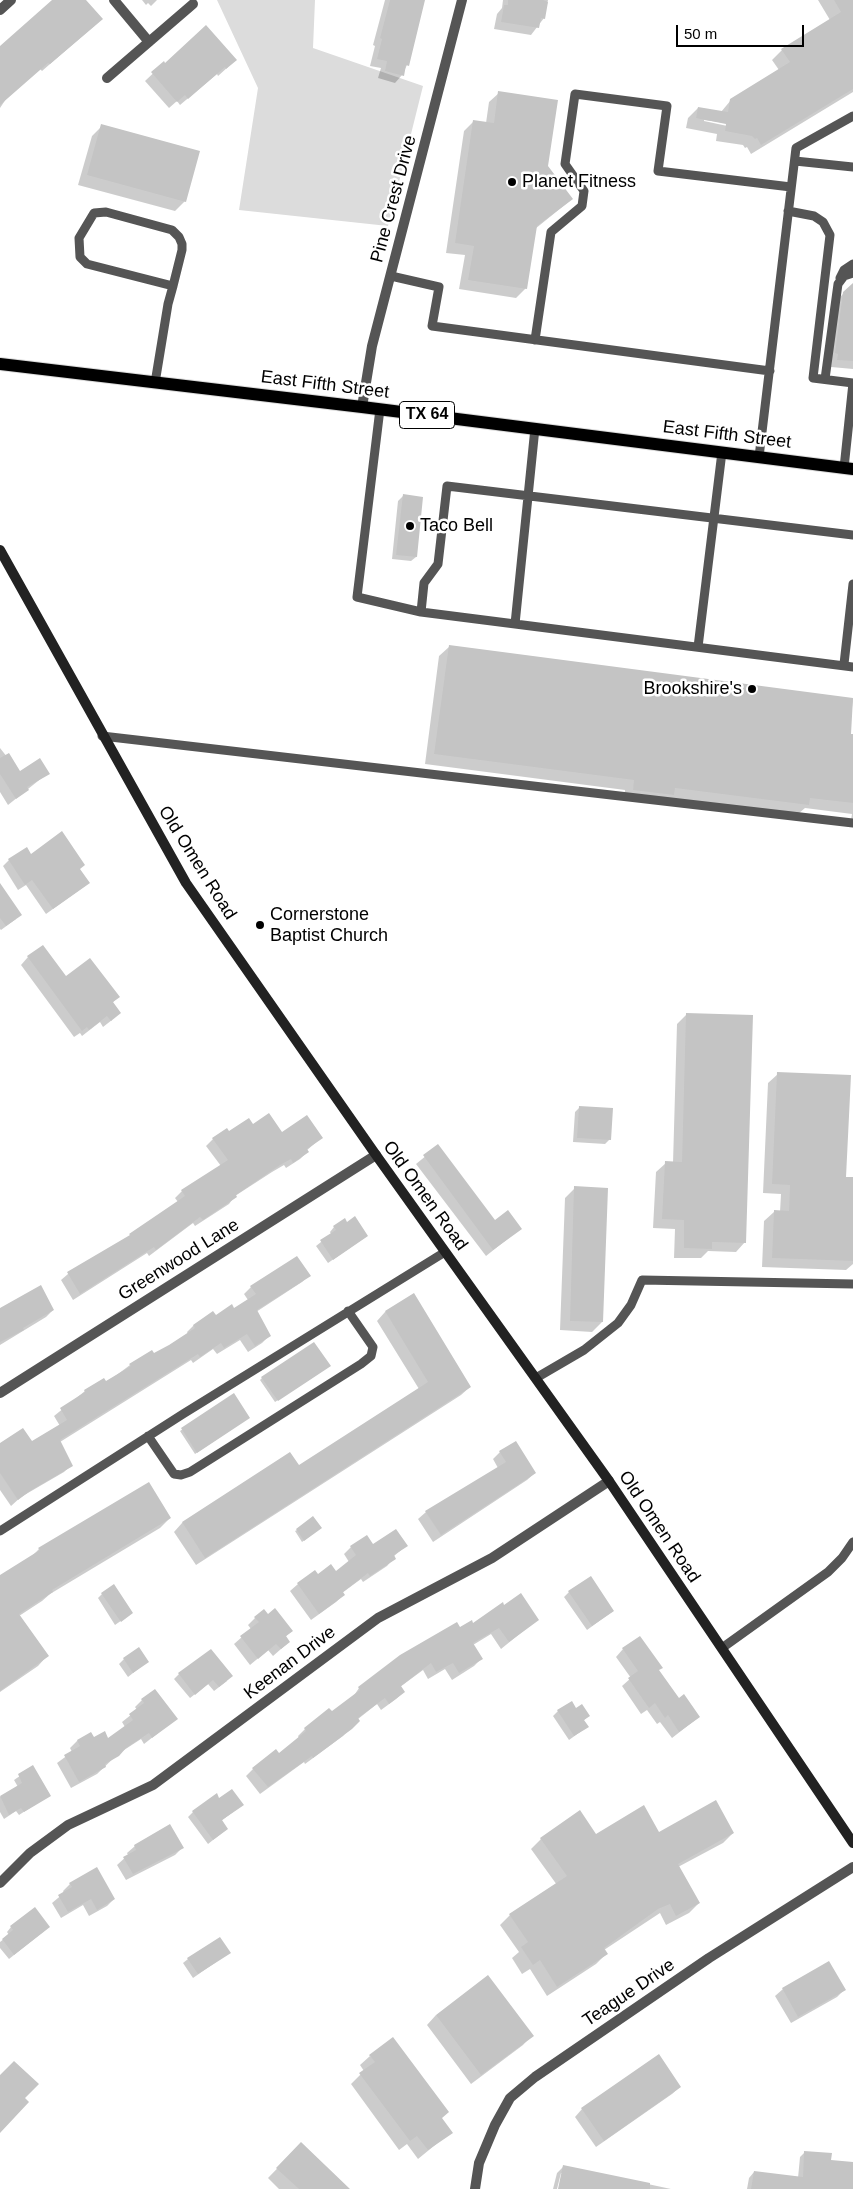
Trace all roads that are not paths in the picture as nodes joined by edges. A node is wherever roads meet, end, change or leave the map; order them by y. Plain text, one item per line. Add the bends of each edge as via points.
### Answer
1 (11, 0) edge
2 (114, 0) edge
3 (462, 0) edge
4 (192, 4) dead end
5 (0, 10) edge
6 (149, 42) junction
7 (107, 78) dead end
8 (853, 116) edge
9 (794, 161) junction
10 (853, 167) edge
11 (791, 187) junction
12 (788, 211) junction
13 (853, 264) edge
14 (853, 273) edge
15 (391, 276) junction
16 (838, 284) junction
17 (173, 286) junction
18 (535, 340) junction
19 (0, 364) edge
20 (770, 371) junction
21 (825, 379) junction
22 (155, 383) junction
23 (362, 407) junction
24 (380, 409) junction
25 (535, 428) junction
26 (722, 452) junction
27 (759, 457) junction
28 (849, 469) edge
29 (528, 496) junction
30 (714, 518) junction
31 (853, 535) edge
32 (0, 550) edge
33 (853, 584) edge
34 (421, 612) junction
35 (515, 624) junction
36 (698, 647) junction
37 (849, 666) edge
38 (102, 736) junction
39 (853, 823) edge
40 (376, 1155) junction
41 (445, 1252) junction
42 (853, 1284) edge
43 (348, 1311) junction
44 (536, 1378) junction
45 (0, 1393) edge
46 (148, 1436) junction
47 (609, 1481) junction
48 (0, 1531) edge
49 (853, 1542) edge
50 (722, 1648) junction
51 (853, 1842) edge
52 (853, 1867) edge
53 (0, 1883) edge
54 (475, 2189) edge

1 - 5 street
2 - 6 street
3 - 15 street, Pine Crest Drive
4 - 6 street
6 - 7 street
8 - 9 lane via 796,148
9 - 10 lane
9 - 11 lane
11 - 12 lane
11 - 18 lane via 658,171 667,106 575,94 565,164 584,191 582,206 551,232
12 - 20 lane
12 - 21 lane via 814,216 826,226 830,236 812,378
13 - 16 lane via 842,274
14 - 16 lane via 844,276
15 - 18 lane via 439,287 432,326
15 - 23 street, Pine Crest Drive via 372,346
16 - 21 lane
17 - 17 lane via 182,250 180,237 172,230 106,212 94,213 79,238 80,257 86,264
17 - 22 lane
18 - 20 lane
19 - 22 main road, East Fifth Street / TX 64
20 - 27 lane
21 - 28 lane via 853,383
22 - 23 main road, East Fifth Street / TX 64
23 - 24 main road, East Fifth Street / TX 64
24 - 25 main road, East Fifth Street / TX 64
24 - 34 lane via 357,597
25 - 26 main road, East Fifth Street / TX 64
25 - 29 lane
26 - 27 main road, East Fifth Street / TX 64
26 - 30 lane
27 - 28 main road, East Fifth Street / TX 64
29 - 30 lane
29 - 34 lane via 447,486 438,564 424,584
29 - 35 lane
30 - 31 lane
30 - 36 lane
32 - 38 street, Old Omen Road
33 - 37 lane
34 - 35 lane
35 - 36 lane
36 - 37 lane
38 - 39 lane
38 - 40 street, Old Omen Road via 186,883
40 - 41 street, Old Omen Road
40 - 45 street, Greenwood Lane
41 - 43 lane
41 - 44 street, Old Omen Road
42 - 44 lane via 642,1280 631,1305 618,1323 584,1350
43 - 46 lane
43 - 46 lane via 373,1347 371,1356 190,1472 174,1474
44 - 47 street, Old Omen Road
46 - 48 lane
47 - 50 street, Old Omen Road
47 - 53 street, Keenan Drive via 492,1558 378,1618 153,1785 68,1825 30,1853
49 - 50 lane via 828,1572
50 - 51 street, Old Omen Road
52 - 54 street, Teague Drive via 701,1964 535,2077 510,2098 479,2163

